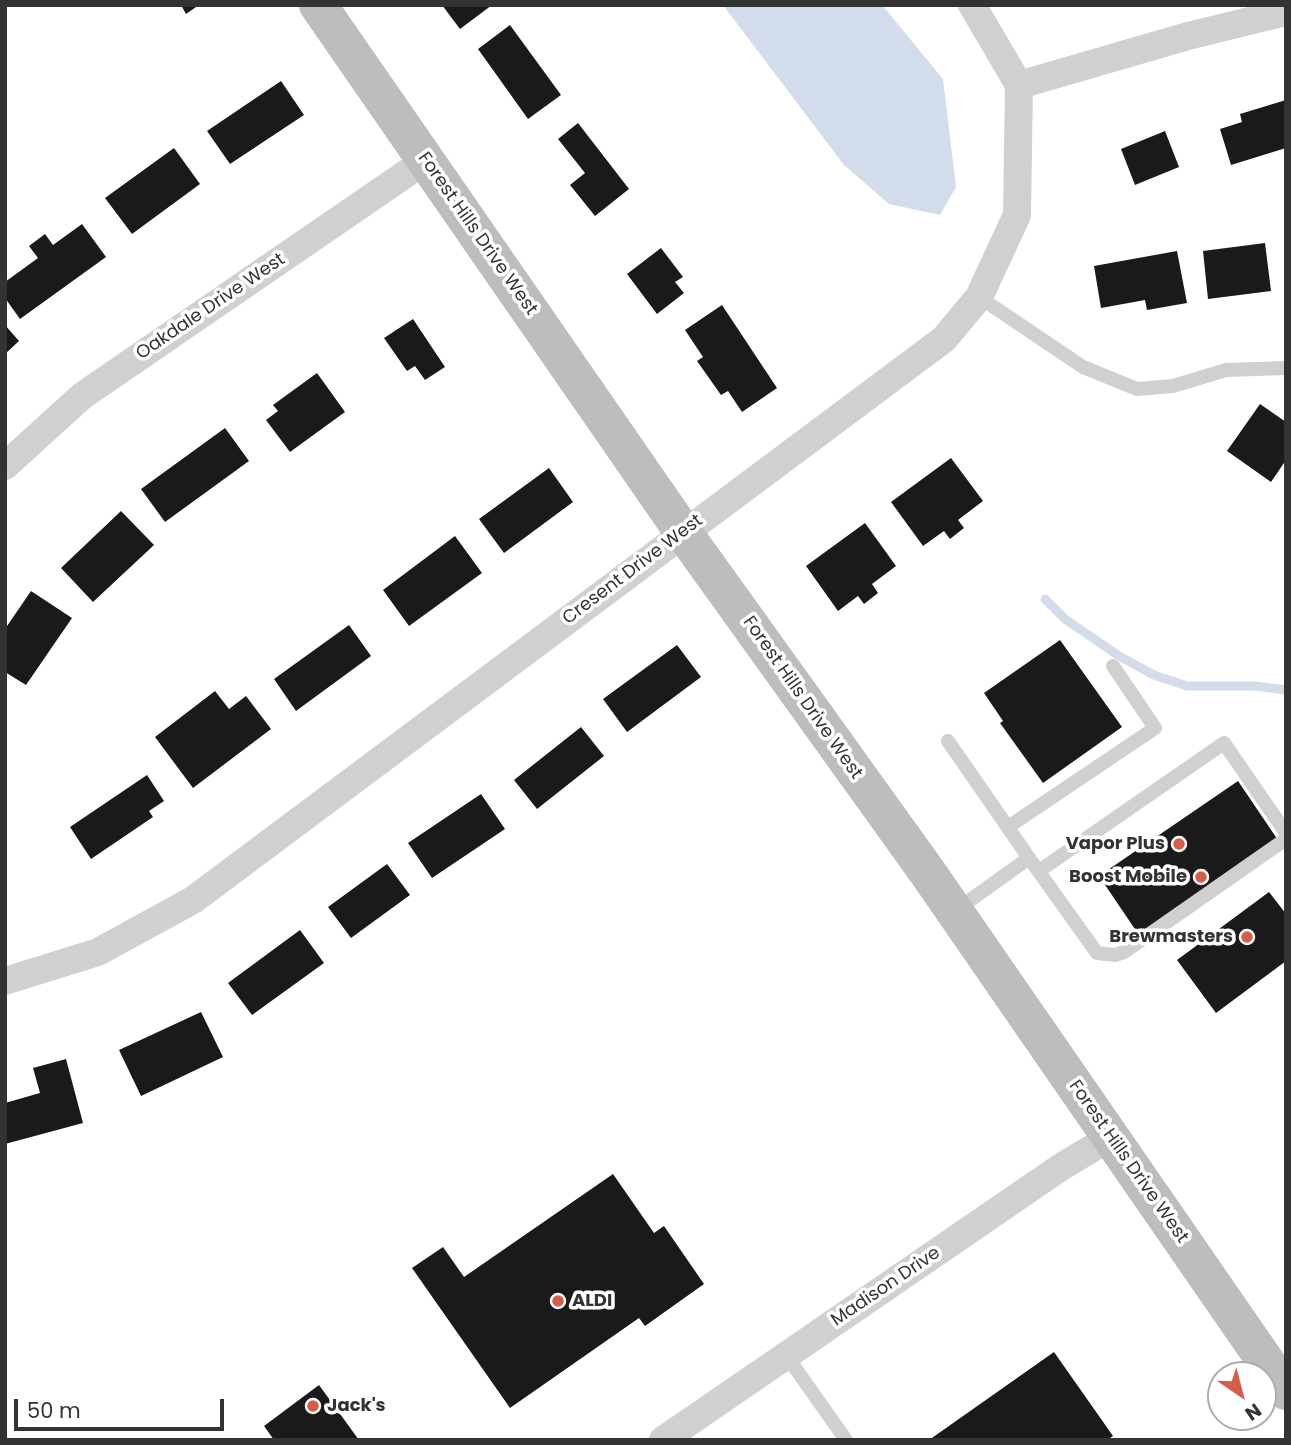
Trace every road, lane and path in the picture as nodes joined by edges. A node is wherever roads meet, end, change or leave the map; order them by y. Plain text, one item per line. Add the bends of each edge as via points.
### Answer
1 (318, 5) edge
2 (972, 5) edge
3 (1286, 12) edge
4 (1019, 85) junction
5 (426, 160) junction
6 (979, 297) junction
7 (1286, 368) edge
8 (5, 466) edge
9 (683, 532) junction
10 (1113, 666) dead end
11 (948, 741) dead end
12 (1008, 827) junction
13 (1286, 833) edge
14 (1286, 839) edge
15 (1029, 858) junction
16 (1039, 871) junction
17 (954, 912) junction
18 (5, 981) edge
19 (1111, 1137) junction
20 (786, 1355) junction
21 (1286, 1391) edge
22 (663, 1440) edge
23 (846, 1440) edge

1 - 5 main road, Forest Hills Drive West
2 - 4 street
3 - 4 street
4 - 6 street, Cresent Drive West via 1017,215
5 - 8 street, Oakdale Drive West via 82,396
5 - 9 main road, Forest Hills Drive West
6 - 7 lane via 1083,367 1137,389 1173,386 1226,370
6 - 9 street, Cresent Drive West via 944,339
9 - 17 main road, Forest Hills Drive West
9 - 18 street, Cresent Drive West via 194,900 98,952
10 - 12 lane via 1155,728
11 - 12 lane
12 - 15 lane
13 - 16 lane via 1224,743
14 - 16 lane via 1115,955 1097,953
15 - 16 lane
15 - 17 lane
17 - 19 main road, Forest Hills Drive West
19 - 20 street, Madison Drive
19 - 21 main road, Forest Hills Drive West
20 - 22 street, Madison Drive
20 - 23 lane

